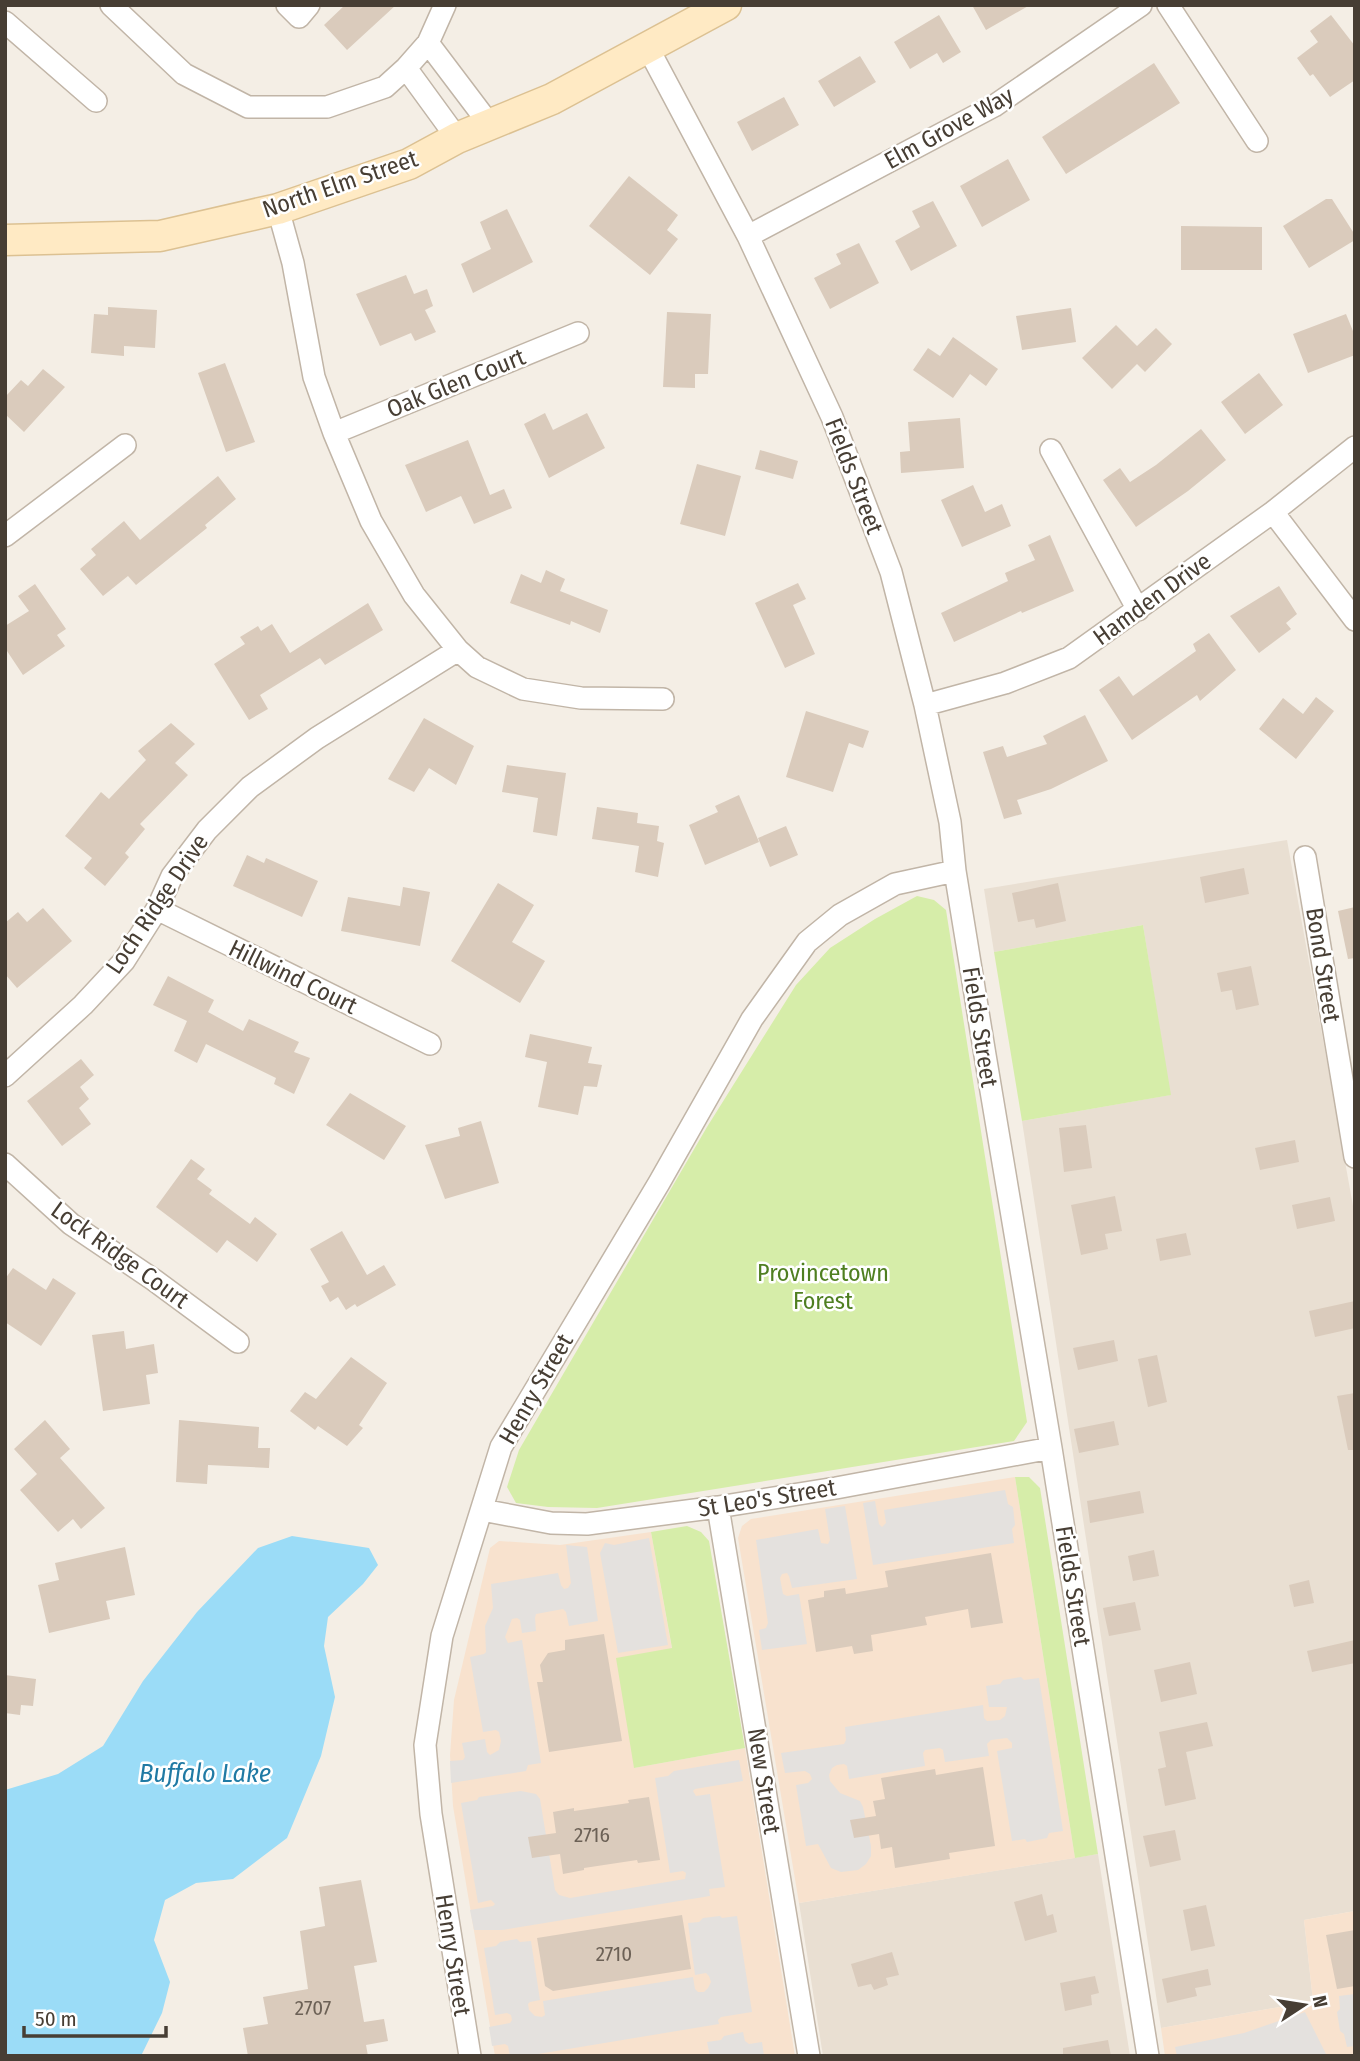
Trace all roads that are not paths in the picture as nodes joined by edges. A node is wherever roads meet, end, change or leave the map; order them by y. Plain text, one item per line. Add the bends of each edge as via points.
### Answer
1 (111, 5) edge
2 (287, 5) edge
3 (309, 5) edge
4 (445, 5) edge
5 (726, 5) edge
6 (1141, 5) edge
7 (1168, 5) edge
8 (5, 22) edge
9 (428, 43) junction
10 (648, 48) junction
11 (406, 68) junction
12 (96, 101) dead end
13 (491, 125) junction
14 (457, 138) junction
15 (1257, 141) dead end
16 (278, 209) junction
17 (748, 236) junction
18 (5, 240) edge
19 (578, 333) dead end
20 (334, 433) junction
21 (125, 445) dead end
22 (1355, 447) edge
23 (1051, 450) dead end
24 (1273, 512) junction
25 (5, 536) edge
26 (1138, 610) junction
27 (1355, 621) edge
28 (457, 650) junction
29 (663, 699) dead end
30 (925, 705) junction
31 (1306, 857) dead end
32 (956, 871) junction
33 (157, 909) junction
34 (430, 1044) dead end
35 (5, 1076) edge
36 (1355, 1157) edge
37 (5, 1164) edge
38 (238, 1342) dead end
39 (1051, 1448) junction
40 (718, 1507) junction
41 (482, 1510) junction
42 (470, 2056) edge
43 (809, 2056) edge
44 (1148, 2056) edge

1 - 11 street via 184,74 248,107 327,107 385,87
2 - 3 street via 299,17
4 - 9 street
5 - 10 main road, North Elm Street
6 - 17 street, Elm Grove Way via 994,106
7 - 15 street
8 - 12 street
9 - 11 street
9 - 13 street
10 - 13 main road, North Elm Street via 552,99
10 - 17 street, Fields Street
11 - 14 street
13 - 14 main road, North Elm Street
14 - 16 main road, North Elm Street via 409,164
16 - 18 main road, North Elm Street via 160,236
16 - 20 street via 314,377
17 - 30 street, Fields Street via 832,417 891,572
19 - 20 street, Oak Glen Court
20 - 28 street via 371,521 414,595
21 - 25 street
22 - 24 street, Hamden Drive
23 - 26 street
24 - 26 street, Hamden Drive
24 - 27 street
26 - 30 street, Hamden Drive via 1069,658 1005,683
28 - 29 street via 477,667 523,689 581,698
28 - 33 street, Loch Ridge Drive via 317,738 250,787 207,830 172,876
30 - 32 street, Fields Street
31 - 36 street, Bond Street
32 - 39 street, Fields Street
32 - 41 street, Henry Street via 895,884 840,915 807,942 752,1019 501,1447
33 - 34 street, Hillwind Court
33 - 35 street, Loch Ridge Drive via 124,961
37 - 38 street, Lock Ridge Court via 71,1224
39 - 40 street, St Leo's Street
39 - 44 street, Fields Street
40 - 41 street, St Leo's Street via 574,1525
40 - 43 street, New Street
41 - 42 street, Henry Street via 442,1636 425,1745 430,1814

